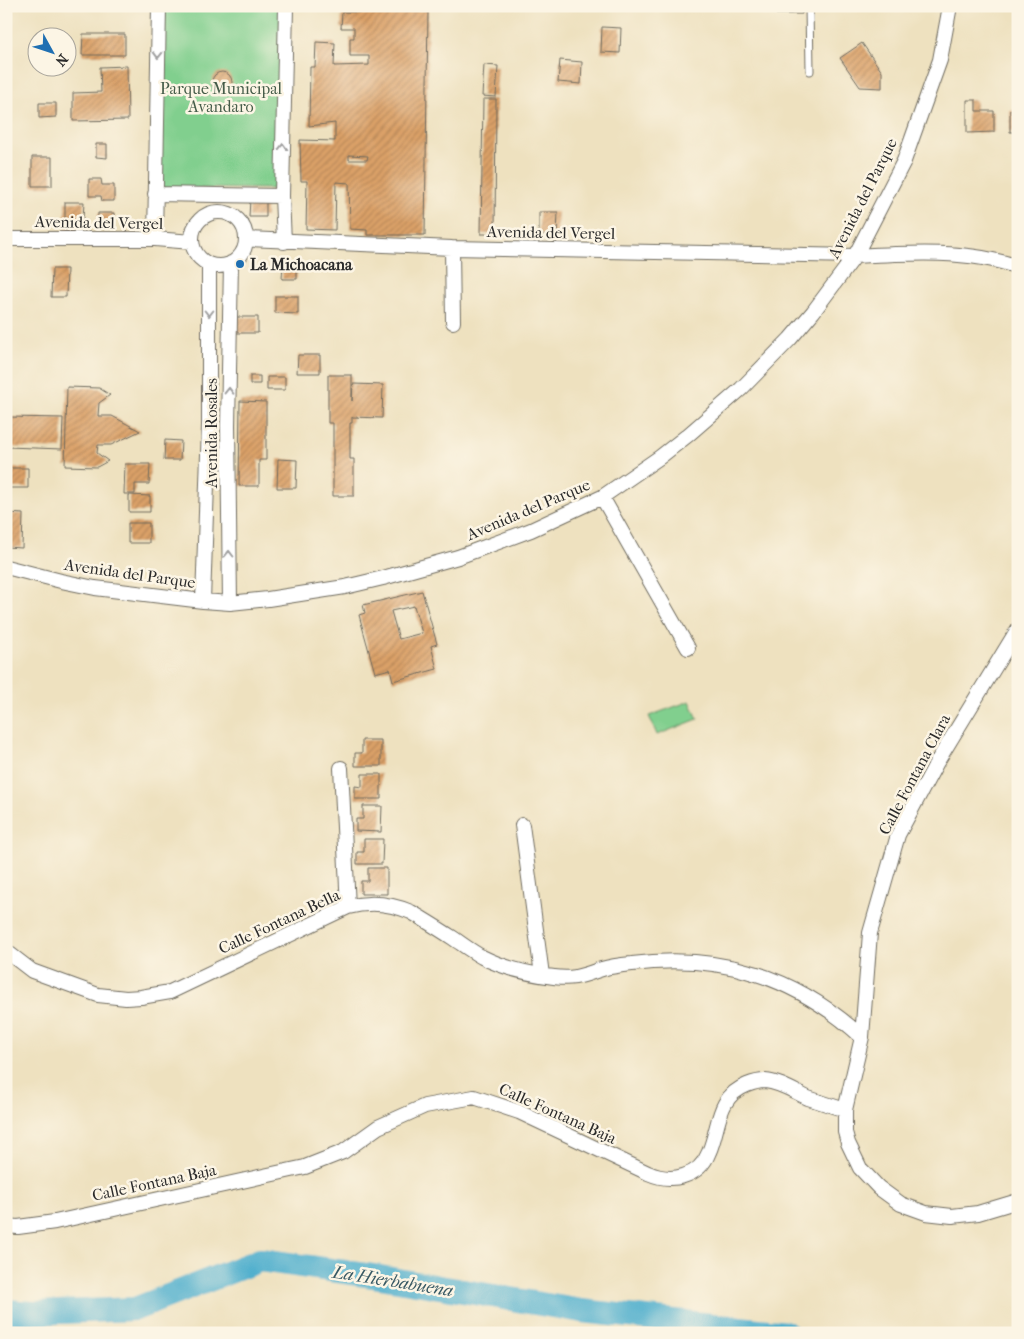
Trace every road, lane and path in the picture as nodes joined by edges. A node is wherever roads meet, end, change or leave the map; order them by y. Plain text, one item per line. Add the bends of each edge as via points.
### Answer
1 (159, 6) edge
2 (286, 6) edge
3 (809, 6) edge
4 (950, 6) edge
5 (810, 71) dead end
6 (155, 194) junction
7 (218, 195) junction
8 (282, 196) junction
9 (219, 212) junction
10 (6, 239) edge
11 (155, 239) junction
12 (246, 240) junction
13 (192, 242) junction
14 (284, 242) junction
15 (452, 248) junction
16 (855, 256) junction
17 (231, 263) junction
18 (209, 264) junction
19 (1018, 267) edge
20 (453, 322) dead end
21 (209, 425) junction
22 (228, 425) junction
23 (602, 496) junction
24 (6, 567) edge
25 (203, 601) junction
26 (230, 603) junction
27 (1018, 629) edge
28 (688, 648) dead end
29 (341, 768) dead end
30 (522, 825) dead end
31 (348, 907) junction
32 (6, 951) edge
33 (542, 975) junction
34 (862, 1037) junction
35 (845, 1110) junction
36 (1018, 1202) edge
37 (6, 1226) edge

1 -> 6 street
8 -> 2 street
3 - 5 lane
4 - 16 street, Avenida del Parque via 940,60 904,161
6 - 7 street
6 - 11 street
7 - 8 street
7 - 9 street
8 - 14 street
9 - 12 street via 228,213 242,224
9 - 13 street via 210,213 196,224
10 - 11 street, Avenida del Vergel
11 - 13 street, Avenida del Vergel
12 - 14 street, Avenida del Vergel
12 - 17 street via 239,258
13 - 18 street via 198,256
14 - 15 street, Avenida del Vergel
15 - 16 street, Avenida del Vergel
15 - 20 street
16 - 19 street via 949,254
16 - 23 street, Avenida del Parque via 813,312 741,389 688,436
17 - 18 street via 221,266
22 -> 17 street, Avenida Rosales
18 -> 21 street, Avenida Rosales
21 - 22 street
21 - 25 street, Avenida Rosales
26 -> 22 street, Avenida Rosales
23 - 26 street, Avenida del Parque via 495,544 421,568 326,590
23 - 28 street
24 - 25 street, Avenida del Parque via 95,588
25 - 26 street, Avenida del Parque
27 - 34 street, Calle Fontana Clara via 937,762 898,835 870,933
29 - 31 street
30 - 33 street
31 - 32 street, Calle Fontana Bella via 170,992 141,997 111,997 85,991 32,971
31 - 33 street, Calle Fontana Bella via 380,903 401,908 480,956 507,967
33 - 34 street, Calle Fontana Bella via 575,978 608,968 654,961 694,961 733,967 773,979 811,998
34 - 35 street
35 - 36 street via 845,1132 860,1168 901,1204 926,1213 952,1216
35 - 37 street, Calle Fontana Baja via 766,1081 750,1083 730,1096 721,1108 705,1161 694,1172 671,1178 655,1176 519,1112 474,1097 425,1106 378,1127 343,1152 305,1167 55,1222

